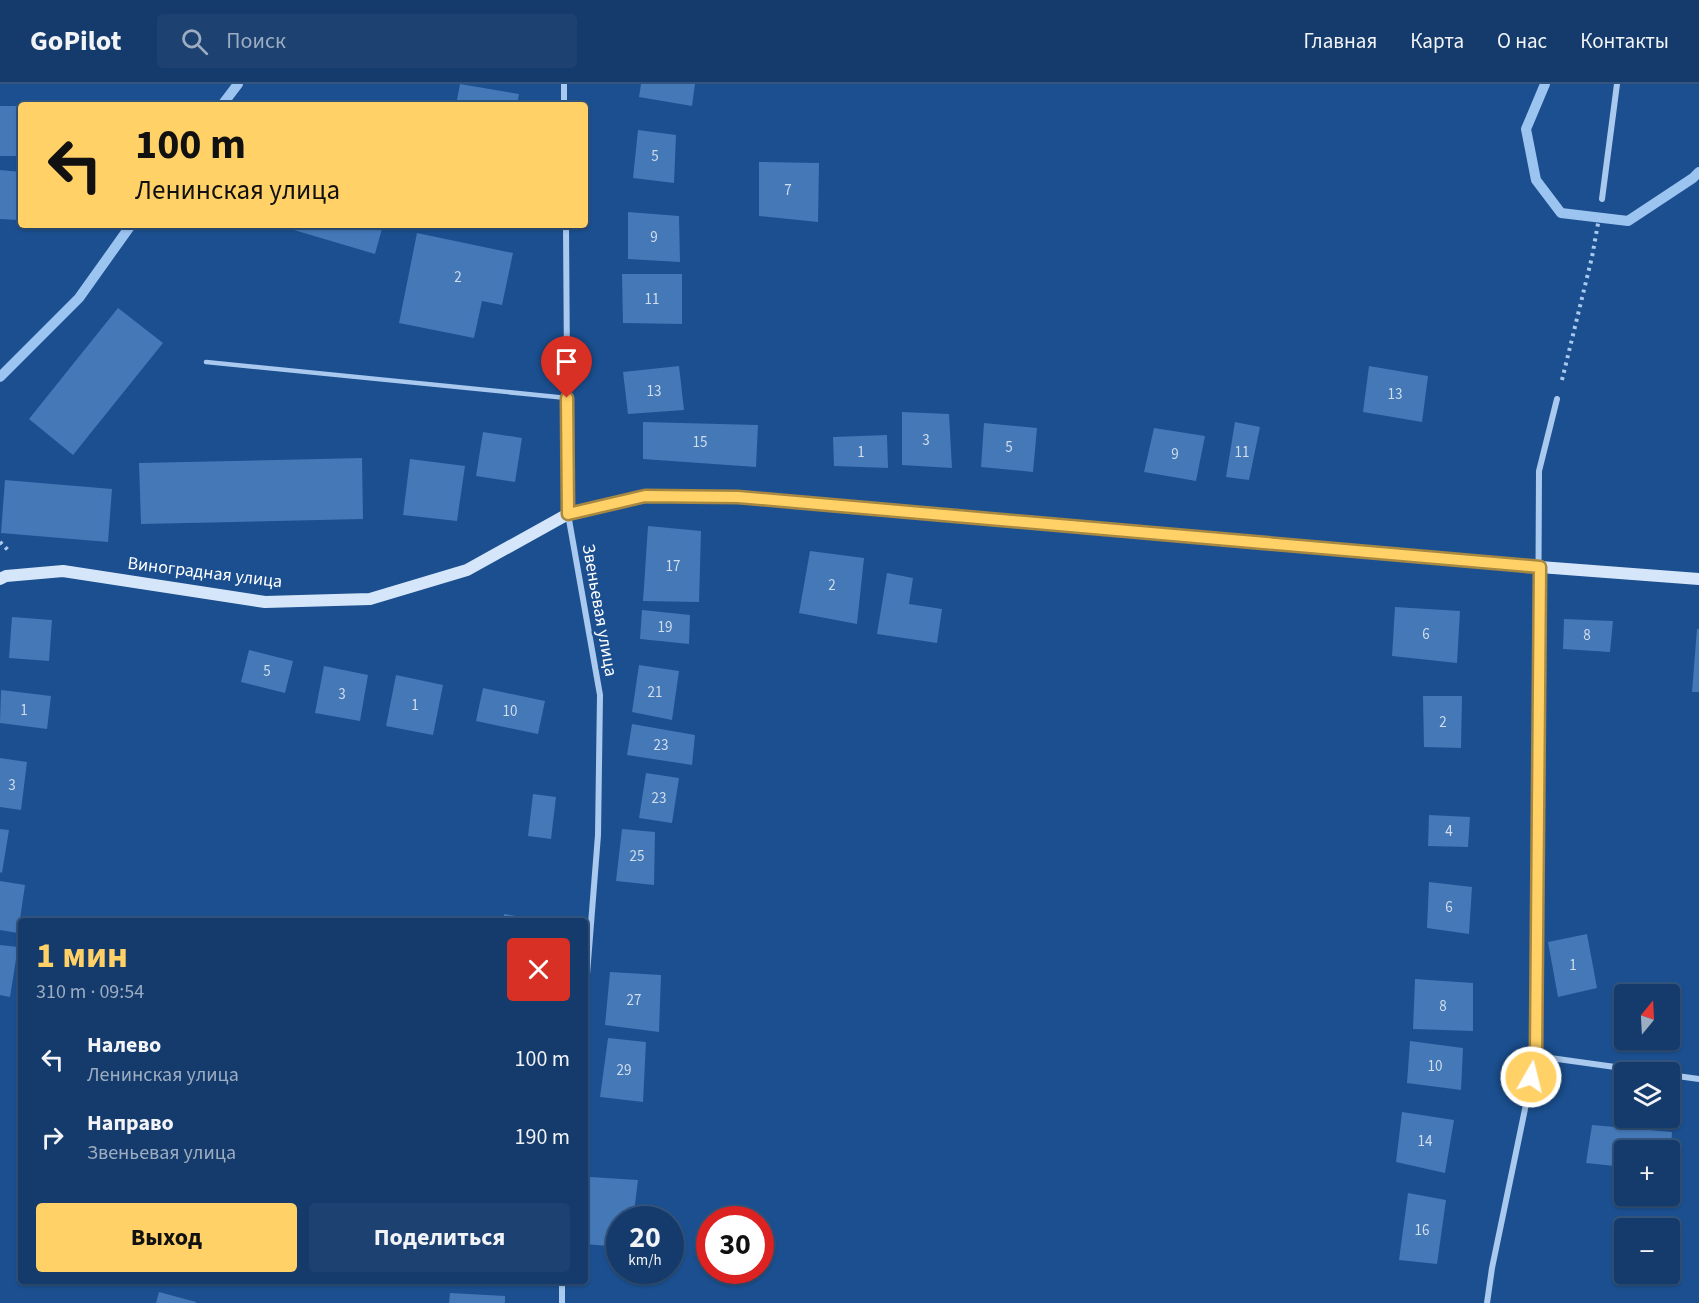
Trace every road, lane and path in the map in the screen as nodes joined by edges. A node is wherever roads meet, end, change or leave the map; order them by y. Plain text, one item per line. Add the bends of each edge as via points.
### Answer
1 (564, 84) edge
2 (1617, 84) edge
3 (564, 102) edge
4 (1602, 199) joint
5 (566, 228) edge
6 (206, 362) dead end
7 (567, 398) junction
8 (1557, 399) joint
9 (568, 514) junction
10 (1540, 567) junction
11 (0, 579) edge
12 (1699, 579) edge
13 (588, 962) edge
14 (1536, 1056) junction
15 (1614, 1067) edge
16 (1680, 1076) edge
17 (1699, 1079) edge
18 (562, 1284) edge
19 (562, 1303) edge
20 (1487, 1303) edge

1 - 3 street
2 - 4 street
4 - 8 path
5 - 7 street, Звеньевая улица
6 - 7 lane
7 - 9 street, Звеньевая улица
8 - 10 street via 1539,471
9 - 10 street, Виноградная улица via 645,496 738,497
9 - 11 street, Виноградная улица via 467,570 370,599 265,602 63,571
9 - 13 street, Звеньевая улица via 600,695 598,835
10 - 12 street, Виноградная улица
10 - 14 street
14 - 15 street
14 - 20 street
16 - 17 street
18 - 19 street

